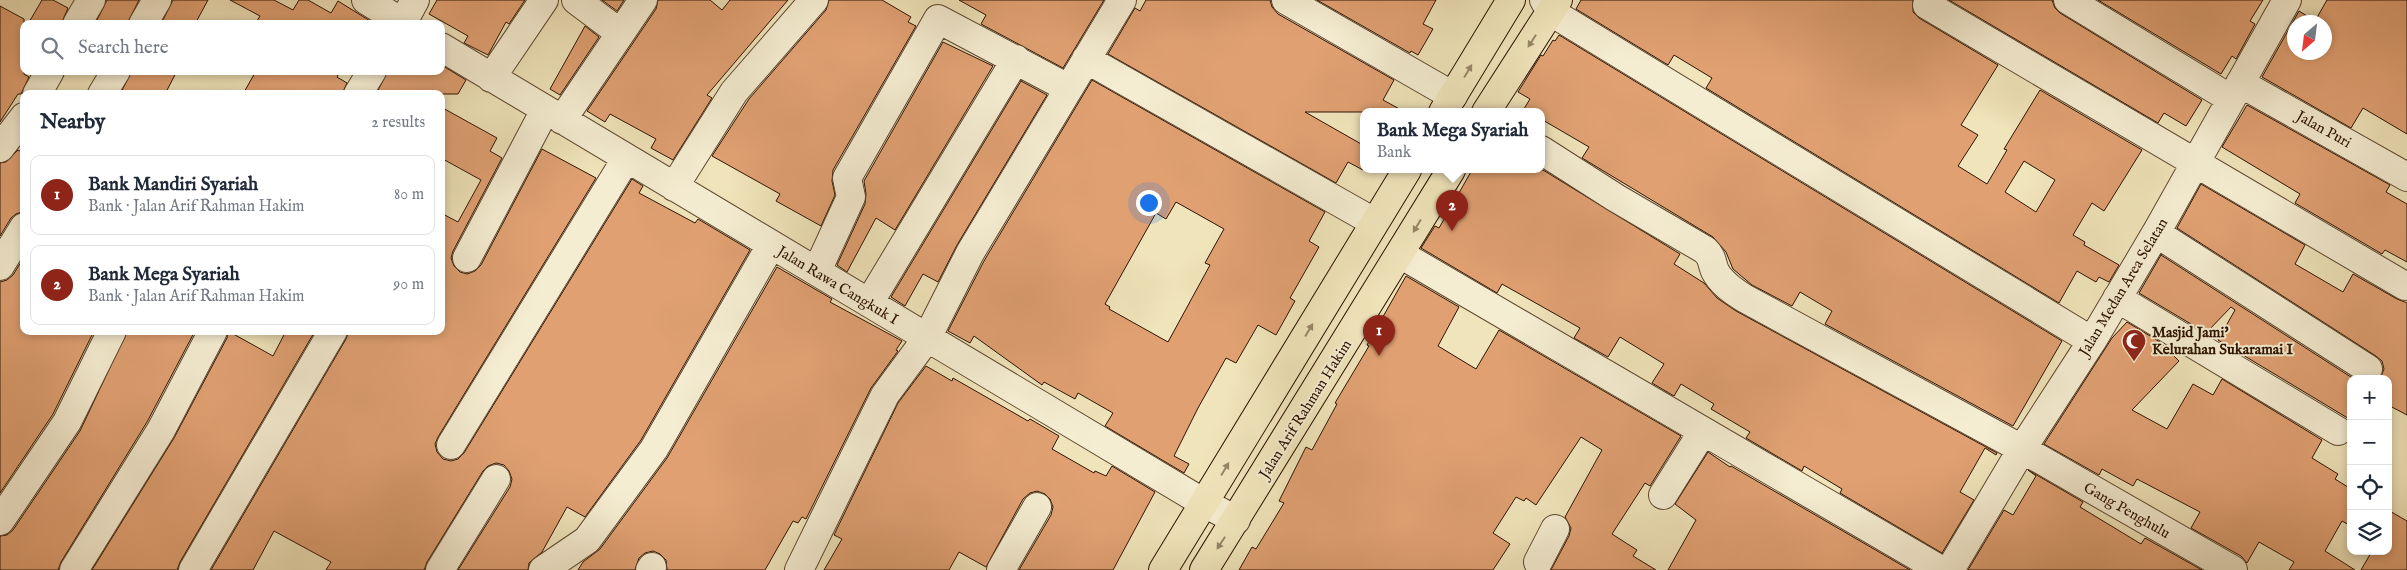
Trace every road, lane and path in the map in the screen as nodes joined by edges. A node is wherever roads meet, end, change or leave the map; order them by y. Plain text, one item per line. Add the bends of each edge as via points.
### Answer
1 (91, 0) edge
2 (157, 0) edge
3 (366, 0) edge
4 (544, 0) edge
5 (576, 0) edge
6 (643, 0) edge
7 (814, 0) edge
8 (1122, 0) edge
9 (1286, 0) edge
10 (1511, 0) edge
11 (2068, 0) edge
12 (2288, 0) edge
13 (1551, 4) edge
14 (1927, 5) dead end
15 (406, 17) edge
16 (79, 20) edge
17 (145, 20) edge
18 (620, 33) junction
19 (445, 49) edge
20 (1016, 59) junction
21 (1086, 59) junction
22 (48, 75) edge
23 (114, 75) edge
24 (370, 75) edge
25 (491, 78) junction
26 (1068, 88) junction
27 (39, 90) edge
28 (104, 90) edge
29 (360, 90) edge
30 (2235, 91) junction
31 (1448, 104) edge
32 (1488, 108) edge
33 (553, 115) junction
34 (1545, 153) edge
35 (626, 158) junction
36 (2197, 164) junction
37 (1405, 173) edge
38 (1450, 173) edge
39 (2407, 177) edge
40 (674, 187) junction
41 (1374, 222) junction
42 (2156, 233) junction
43 (20, 234) edge
44 (771, 245) junction
45 (1400, 254) junction
46 (468, 258) dead end
47 (0, 266) edge
48 (817, 272) junction
49 (2405, 286) dead end
50 (2117, 298) junction
51 (868, 303) junction
52 (110, 335) edge
53 (211, 335) edge
54 (330, 335) edge
55 (927, 338) junction
56 (2092, 341) junction
57 (2368, 369) dead end
58 (1702, 431) junction
59 (2338, 431) dead end
60 (451, 445) dead end
61 (2022, 449) junction
62 (496, 479) dead end
63 (1663, 495) dead end
64 (1204, 503) junction
65 (1038, 507) dead end
66 (1236, 520) junction
67 (0, 521) edge
68 (1555, 529) dead end
69 (1539, 567) edge
70 (74, 570) edge
71 (193, 570) edge
72 (440, 570) edge
73 (543, 570) edge
74 (799, 570) edge
75 (1001, 570) edge
76 (1164, 570) edge
77 (1204, 570) edge
78 (1941, 570) edge
79 (1950, 570) edge
80 (2233, 570) edge

1 - 16 street
2 - 17 street
3 - 15 street
4 - 25 street
5 - 18 street
6 - 18 street
7 - 40 street via 734,92
8 - 21 street
9 - 31 street
31 -> 10 main road
11 - 30 street, Jalan Puri
12 - 30 street, Jalan Medan Area Selatan
13 -> 32 main road
13 - 56 street
14 - 36 street
18 - 33 street
19 - 25 street, Jalan Rawa Cangkuk I
20 - 26 street
20 - 48 street via 938,19 848,178 851,197
20 - 51 street
21 - 26 street
21 - 41 street
22 - 27 street
23 - 28 street
24 - 29 street
25 - 33 street, Jalan Rawa Cangkuk I
26 - 55 street via 970,253
30 - 36 street, Jalan Medan Area Selatan
30 - 39 street, Jalan Puri
33 - 35 street, Jalan Rawa Cangkuk I
33 - 46 street
34 - 61 street, Gang Penghulu via 1705,250 1713,258 1716,271 1726,286 1744,298
35 - 40 street, Jalan Rawa Cangkuk I
35 - 60 street
36 - 42 street, Jalan Medan Area Selatan
36 - 49 street
37 - 41 main road
38 -> 45 main road, Jalan Arif Rahman Hakim
40 - 44 street, Jalan Rawa Cangkuk I
64 -> 41 main road
42 - 50 street, Jalan Medan Area Selatan
42 - 57 street
43 - 47 street
44 - 48 street, Jalan Rawa Cangkuk I
44 - 73 street via 654,449 586,540
45 - 58 street
45 - 66 main road, Jalan Arif Rahman Hakim
48 - 51 street, Jalan Rawa Cangkuk I
50 - 56 street, Jalan Medan Area Selatan
50 - 59 street
51 - 55 street, Jalan Rawa Cangkuk I
52 - 67 street via 67,422
53 - 70 street via 161,430
54 - 71 street
55 - 64 street, Jalan Rawa Cangkuk I
55 - 74 street via 884,395
56 - 61 street, Jalan Medan Area Selatan
58 - 63 street
58 - 78 street
61 - 79 street, Jalan Medan Area Selatan
61 - 80 street, Gang Penghulu
62 - 72 street
64 - 66 street, Jalan Rawa Cangkuk I
64 - 76 main road
65 - 75 street
66 -> 77 main road, Jalan Arif Rahman Hakim
68 - 69 street

